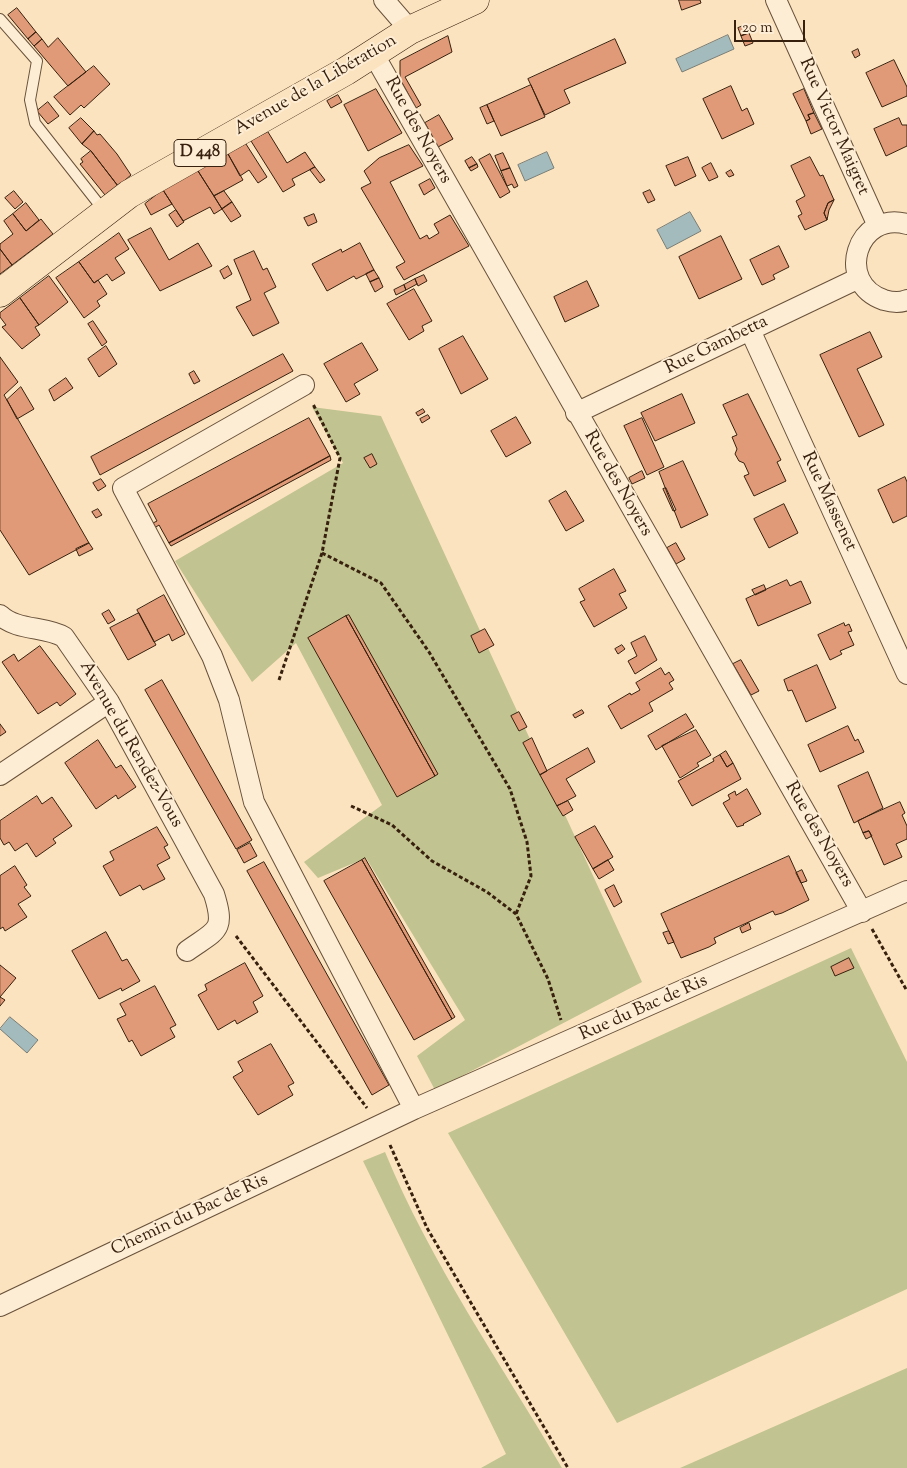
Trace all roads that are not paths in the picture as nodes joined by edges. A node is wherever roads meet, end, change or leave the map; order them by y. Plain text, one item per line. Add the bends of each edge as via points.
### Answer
1 (384, 0) edge
2 (428, 0) edge
3 (476, 0) edge
4 (776, 0) edge
5 (0, 18) edge
6 (410, 30) junction
7 (374, 54) junction
8 (106, 212) junction
9 (907, 224) edge
10 (878, 226) junction
11 (859, 278) junction
12 (0, 293) edge
13 (907, 300) edge
14 (750, 330) junction
15 (304, 385) road end
16 (576, 413) junction
17 (1, 619) edge
18 (907, 674) edge
19 (110, 702) junction
20 (0, 775) edge
21 (907, 891) edge
22 (862, 912) junction
23 (187, 951) dead end
24 (414, 1109) junction
25 (380, 1125) joint
26 (0, 1306) edge

1 - 6 street
2 - 6 main road
3 - 6 main road, D 448
4 - 10 street, Rue Victor Maigret
5 - 8 lane via 37,61 30,100 35,123
6 - 7 main road, Avenue de la Libération / D 448
7 - 8 main road, Avenue de la Libération / D 448 via 129,194
7 - 16 street, Rue des Noyers
8 - 12 main road, Avenue de la Libération / D 448
9 - 10 street via 891,222
10 - 11 street via 868,233 856,254
11 - 13 street via 866,290 877,298 890,302
11 - 14 street, Rue Gambetta
14 - 16 street, Rue Gambetta
14 - 18 street, Rue Massenet
15 - 24 street via 123,488 212,656 229,700 254,802
16 - 22 street, Rue des Noyers
17 - 19 street, Avenue du Rendez-Vous via 64,637
19 - 20 street
19 - 23 street, Avenue du Rendez-Vous via 214,894 221,916 216,930
21 - 22 street, Rue du Bac de Ris
22 - 24 street, Rue du Bac de Ris
24 - 25 street, Rue du Bac de Ris
25 - 26 street, Chemin du Bac de Ris

